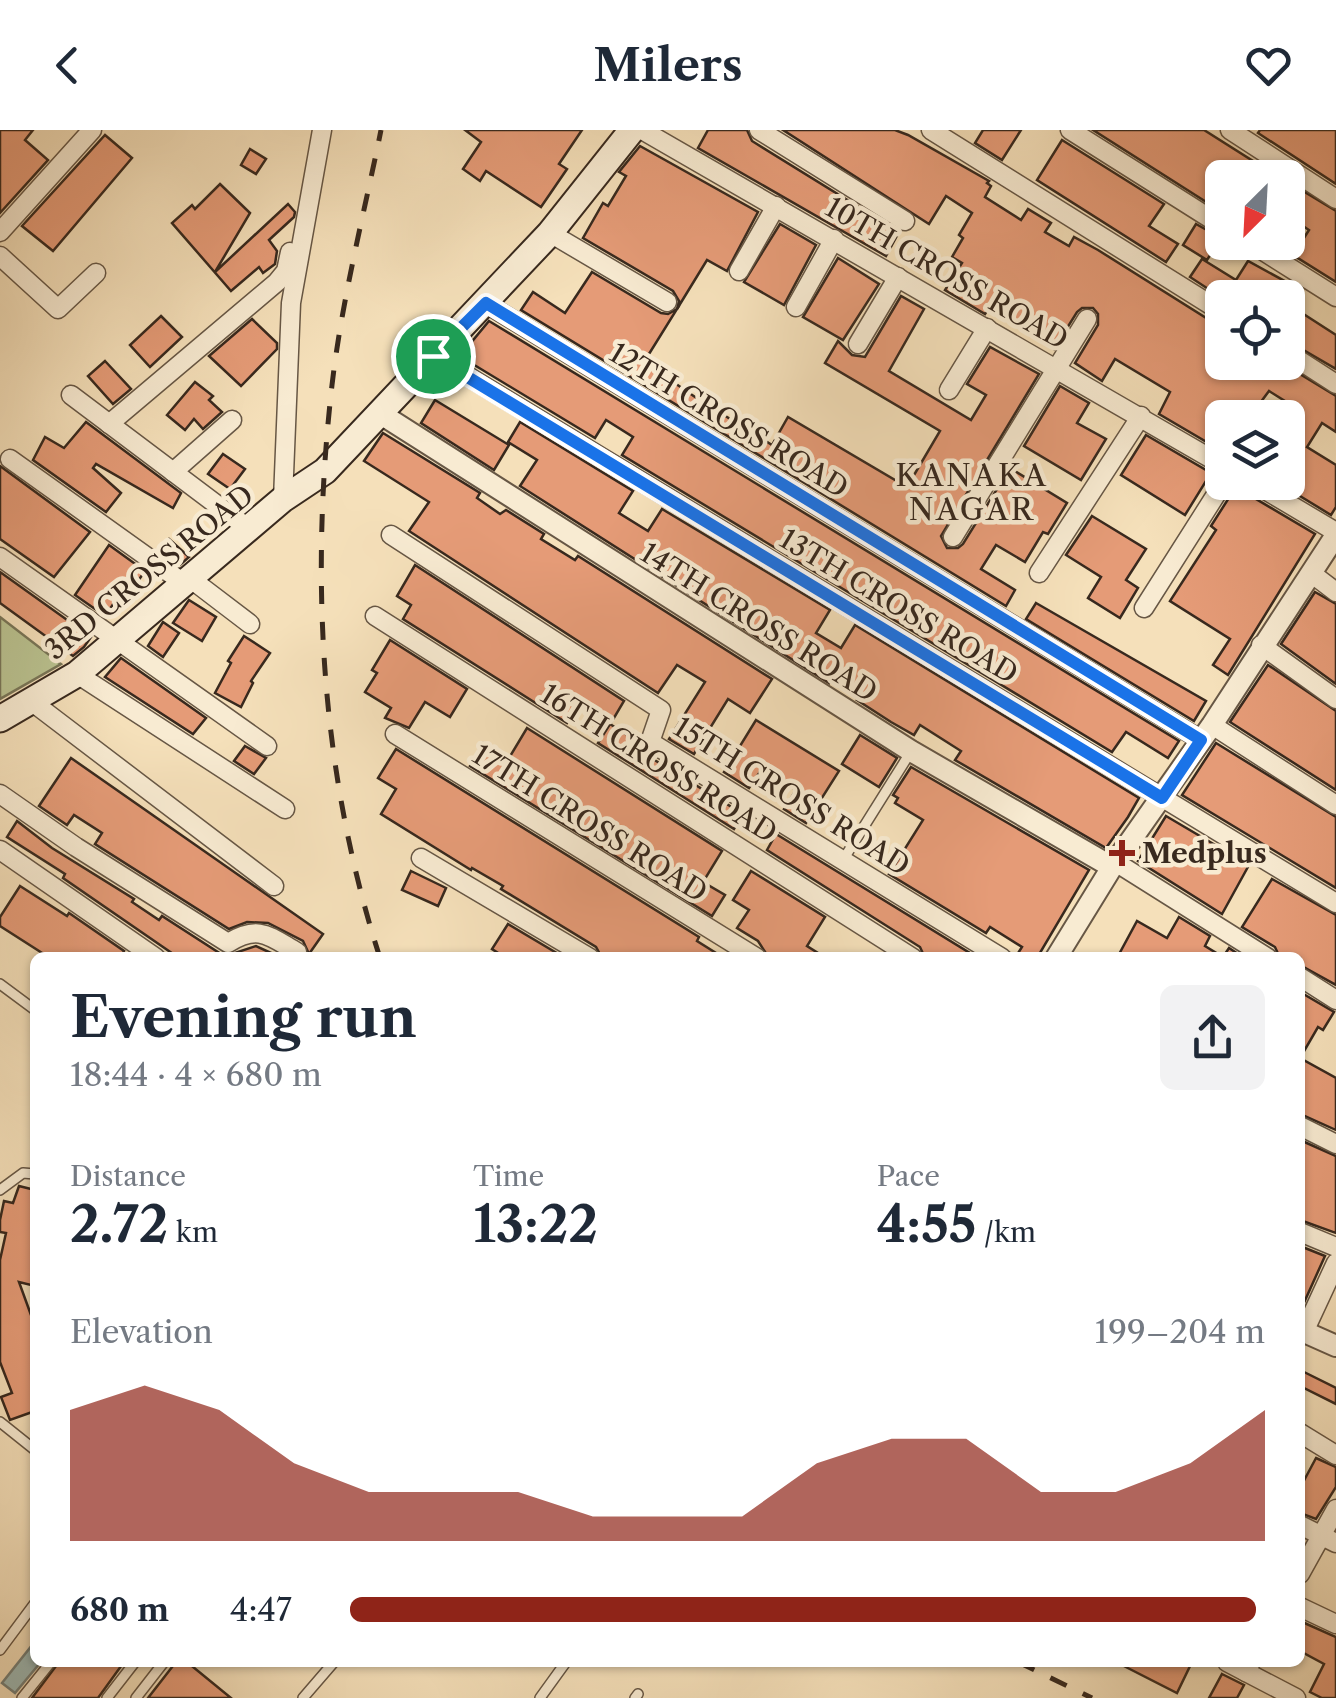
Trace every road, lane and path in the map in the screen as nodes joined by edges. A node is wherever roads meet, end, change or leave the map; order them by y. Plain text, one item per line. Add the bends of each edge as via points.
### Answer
1 (92, 130) edge
2 (322, 130) edge
3 (632, 130) edge
4 (642, 130) edge
5 (759, 130) edge
6 (931, 130) edge
7 (1070, 130) edge
8 (1230, 130) edge
9 (1336, 199) edge
10 (776, 206) junction
11 (1205, 215) edge
12 (307, 216) junction
13 (904, 221) dead end
14 (0, 232) edge
15 (550, 233) junction
16 (834, 239) junction
17 (0, 256) edge
18 (1277, 260) edge
19 (739, 271) dead end
20 (96, 272) dead end
21 (898, 277) junction
22 (1336, 297) edge
23 (1205, 301) edge
24 (667, 302) dead end
25 (486, 303) junction
26 (796, 307) dead end
27 (1087, 319) dead end
28 (987, 328) junction
29 (858, 344) dead end
30 (433, 356) junction
31 (1305, 364) edge
32 (1056, 369) junction
33 (1336, 384) edge
34 (949, 390) dead end
35 (71, 395) dead end
36 (382, 414) junction
37 (1141, 416) junction
38 (232, 420) dead end
39 (109, 424) junction
40 (1205, 455) edge
41 (10, 459) dead end
42 (173, 472) junction
43 (283, 500) junction
44 (1213, 500) edge
45 (1282, 500) edge
46 (249, 529) junction
47 (1336, 533) edge
48 (390, 535) dead end
49 (954, 537) dead end
50 (0, 557) edge
51 (1039, 573) dead end
52 (1311, 573) junction
53 (188, 582) junction
54 (1336, 592) edge
55 (1144, 608) dead end
56 (375, 616) dead end
57 (250, 624) dead end
58 (118, 642) junction
59 (1262, 645) junction
60 (77, 674) junction
61 (1336, 699) edge
62 (32, 701) junction
63 (0, 719) edge
64 (1206, 732) junction
65 (395, 734) dead end
66 (268, 746) dead end
67 (911, 751) junction
68 (0, 794) edge
69 (1162, 798) junction
70 (1336, 806) edge
71 (285, 809) dead end
72 (0, 850) edge
73 (421, 858) dead end
74 (843, 860) junction
75 (1114, 865) junction
76 (274, 886) dead end
77 (1336, 903) edge
78 (147, 952) edge
79 (298, 952) dead end
80 (580, 952) edge
81 (748, 952) edge
82 (904, 952) edge
83 (992, 952) edge
84 (1060, 952) edge
85 (1258, 952) edge
86 (1305, 981) edge
87 (0, 984) edge
88 (1336, 1000) edge
89 (30, 1006) edge
90 (1305, 1128) edge
91 (1336, 1144) edge
92 (30, 1174) edge
93 (0, 1190) edge
94 (1305, 1234) edge
95 (1335, 1248) edge
96 (1305, 1323) edge
97 (1305, 1332) edge
98 (1336, 1346) edge
99 (0, 1422) edge
100 (1305, 1436) edge
101 (30, 1446) edge
102 (1336, 1454) edge
103 (1336, 1509) edge
104 (1305, 1528) edge
105 (1329, 1540) edge
106 (1305, 1568) edge
107 (1305, 1609) edge
108 (30, 1610) edge
109 (1336, 1624) edge
110 (0, 1650) edge
111 (47, 1667) edge
112 (132, 1667) edge
113 (160, 1667) edge
114 (330, 1667) edge
115 (562, 1667) edge
116 (1249, 1667) edge
117 (22, 1698) edge
118 (107, 1698) edge
119 (136, 1698) edge
120 (303, 1698) edge
121 (540, 1698) edge
122 (1296, 1698) edge

1 - 14 street
2 - 12 street
3 - 15 main road, 3RD CROSS ROAD
4 - 10 street, 10TH CROSS ROAD
5 - 13 street
6 - 23 street
7 - 11 street
8 - 9 street
10 - 16 street, 10TH CROSS ROAD
10 - 19 street
12 - 39 street via 294,230 289,264 278,282
12 - 43 street via 291,302
15 - 24 street
15 - 25 main road, 3RD CROSS ROAD
16 - 21 street, 10TH CROSS ROAD
16 - 26 street
17 - 20 street via 58,310
18 - 22 street
21 - 28 street, 10TH CROSS ROAD
21 - 29 street
25 - 30 main road, 3RD CROSS ROAD
25 - 64 street, 12TH CROSS ROAD
27 - 32 street
28 - 32 street, 10TH CROSS ROAD
28 - 34 street
30 - 36 main road, 3RD CROSS ROAD
30 - 69 street, 13TH CROSS ROAD
31 - 33 street
32 - 37 street, 10TH CROSS ROAD
32 - 49 street
35 - 39 street
36 - 43 main road, 3RD CROSS ROAD via 326,472
36 - 67 street, 14TH CROSS ROAD
37 - 40 street, 10TH CROSS ROAD
37 - 51 street
38 - 42 street
39 - 42 street
41 - 53 street
42 - 46 street
43 - 46 main road, 3RD CROSS ROAD
44 - 55 street
45 - 47 street
46 - 53 main road, 3RD CROSS ROAD
47 - 52 street
48 - 74 street, 15TH CROSS ROAD via 661,710 650,742
50 - 58 street
52 - 54 street
52 - 59 street
53 - 57 street
53 - 58 main road, 3RD CROSS ROAD
56 - 82 street, 16TH CROSS ROAD
58 - 60 main road, 3RD CROSS ROAD
58 - 66 street
59 - 61 street
59 - 64 street
60 - 62 main road, 3RD CROSS ROAD
60 - 71 street
62 - 63 main road, 3RD CROSS ROAD
62 - 76 street
64 - 69 street
64 - 70 street, 12TH CROSS ROAD
65 - 81 street, 17TH CROSS ROAD
67 - 74 lane
67 - 75 street, 14TH CROSS ROAD
68 - 79 street via 228,943 245,932 263,932
69 - 75 street
69 - 77 street, 13TH CROSS ROAD
72 - 78 street
73 - 80 street
74 - 83 street, 15TH CROSS ROAD
75 - 84 street
75 - 85 street
86 - 88 street
87 - 89 lane
90 - 91 street
92 - 93 lane
94 - 95 street
95 - 96 street
97 - 98 street
99 - 101 lane
100 - 102 street
103 - 105 street
104 - 105 street
105 - 106 street
107 - 109 street
108 - 110 lane
111 - 117 lane
112 - 118 lane
113 - 119 lane
114 - 120 lane
115 - 121 lane
116 - 122 street

